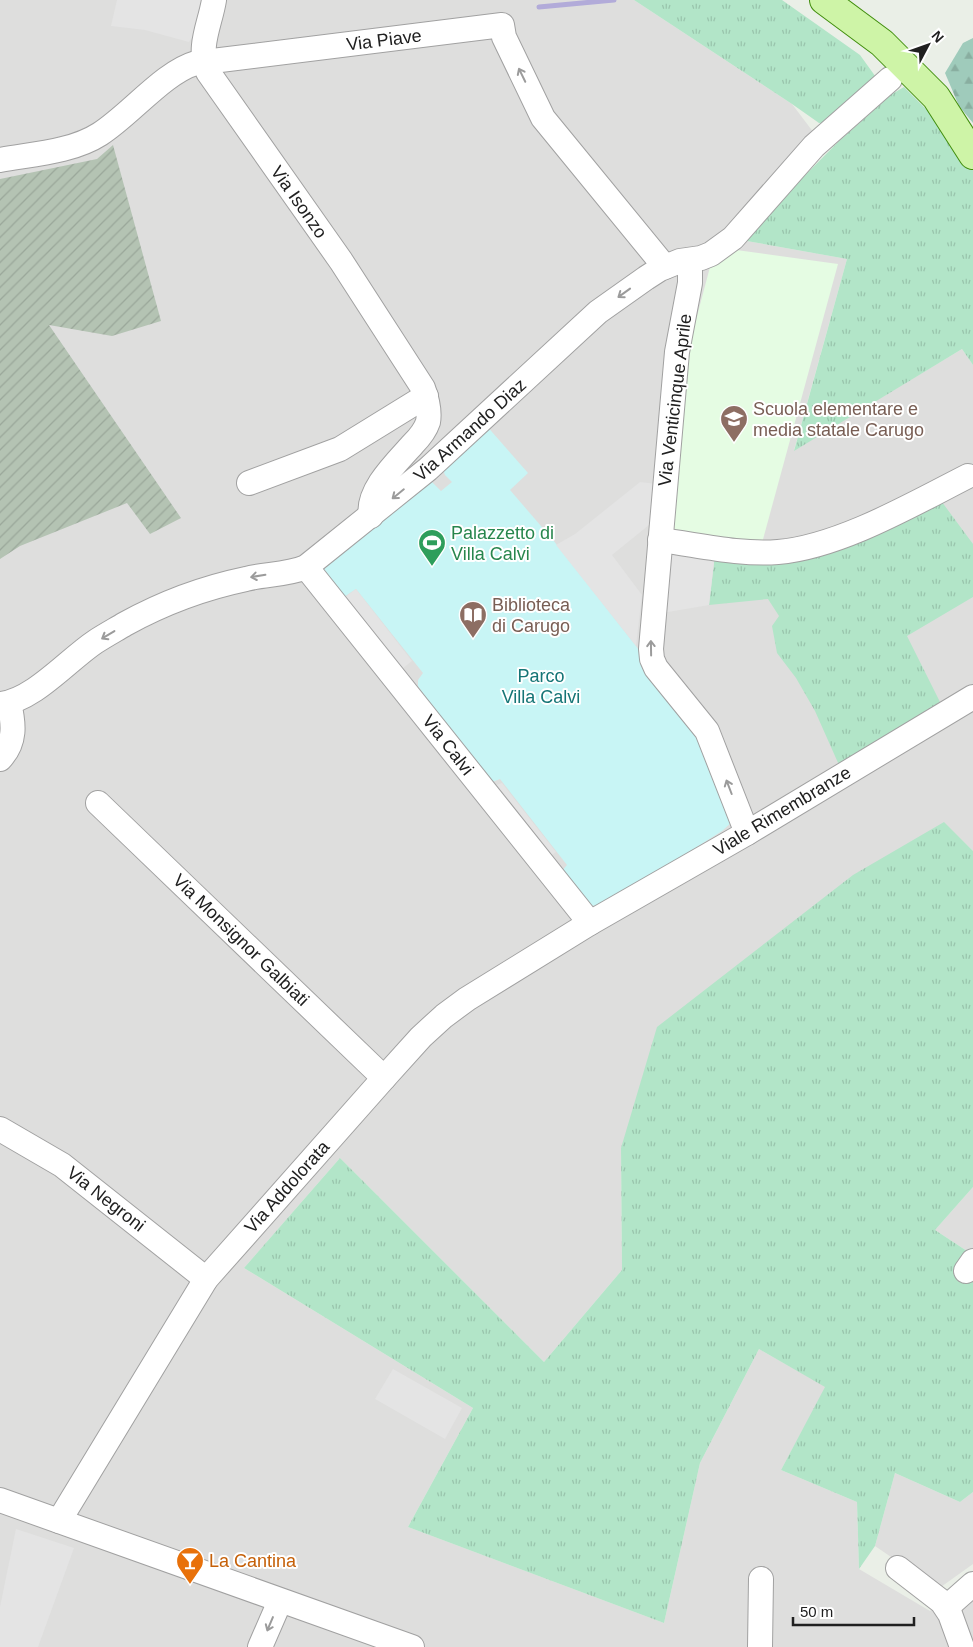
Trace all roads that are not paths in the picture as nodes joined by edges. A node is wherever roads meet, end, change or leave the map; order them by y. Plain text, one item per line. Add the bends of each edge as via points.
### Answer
1 (214, 0) edge
2 (824, 0) edge
3 (204, 63) junction
4 (890, 79) dead end
5 (973, 154) edge
6 (0, 160) edge
7 (690, 260) junction
8 (665, 267) junction
9 (426, 396) junction
10 (968, 476) dead end
11 (249, 483) dead end
12 (371, 516) junction
13 (660, 540) junction
14 (306, 567) junction
15 (973, 696) edge
16 (5, 703) edge
17 (0, 759) edge
18 (98, 803) dead end
19 (747, 833) junction
20 (590, 922) junction
21 (384, 1078) junction
22 (0, 1129) edge
23 (206, 1279) junction
24 (0, 1500) edge
25 (59, 1522) junction
26 (898, 1568) dead end
27 (761, 1579) dead end
28 (973, 1584) edge
29 (280, 1601) junction
30 (947, 1607) junction
31 (260, 1647) edge
32 (412, 1647) edge
33 (760, 1647) edge
34 (962, 1647) edge

1 - 3 street via 203,44
2 - 5 main road via 882,43 936,97
3 - 6 street, Via Piave via 179,70 106,131 88,141 54,151
8 -> 3 street, Via Piave via 543,118 504,37 502,25
3 - 9 street, Via Isonzo via 341,261
4 - 7 street, Via Armando Diaz via 814,146 733,238 711,254
7 - 8 street, Via Armando Diaz
7 - 13 street, Via Venticinque Aprile via 690,283 677,352
8 -> 12 street, Via Armando Diaz via 598,312 428,470
9 - 11 street via 340,449
9 - 12 street, Via Isonzo via 428,416 424,430 379,484 370,509
10 - 13 street via 849,533 802,548 756,552
12 - 14 street, Via Armando Diaz
19 -> 13 street, Via Venticinque Aprile via 707,731 652,659
14 -> 16 street, Via Armando Diaz via 205,588 172,602 95,642 43,684
14 - 20 street, Via Calvi
15 - 19 street, Viale Rimembranze
16 - 17 street via 13,720 13,735 8,751
18 - 21 street, Via Monsignor Galbiati
19 - 20 street, Viale Rimembranze
20 - 21 street, Via Addolorata via 444,1016
21 - 23 street, Via Addolorata
22 - 23 street, Via Negroni via 62,1165
23 - 25 street, Via Addolorata
24 - 25 street
25 - 29 street
26 - 30 street
27 - 33 street
28 - 30 street
29 -> 31 street
29 - 32 street
30 - 34 street

